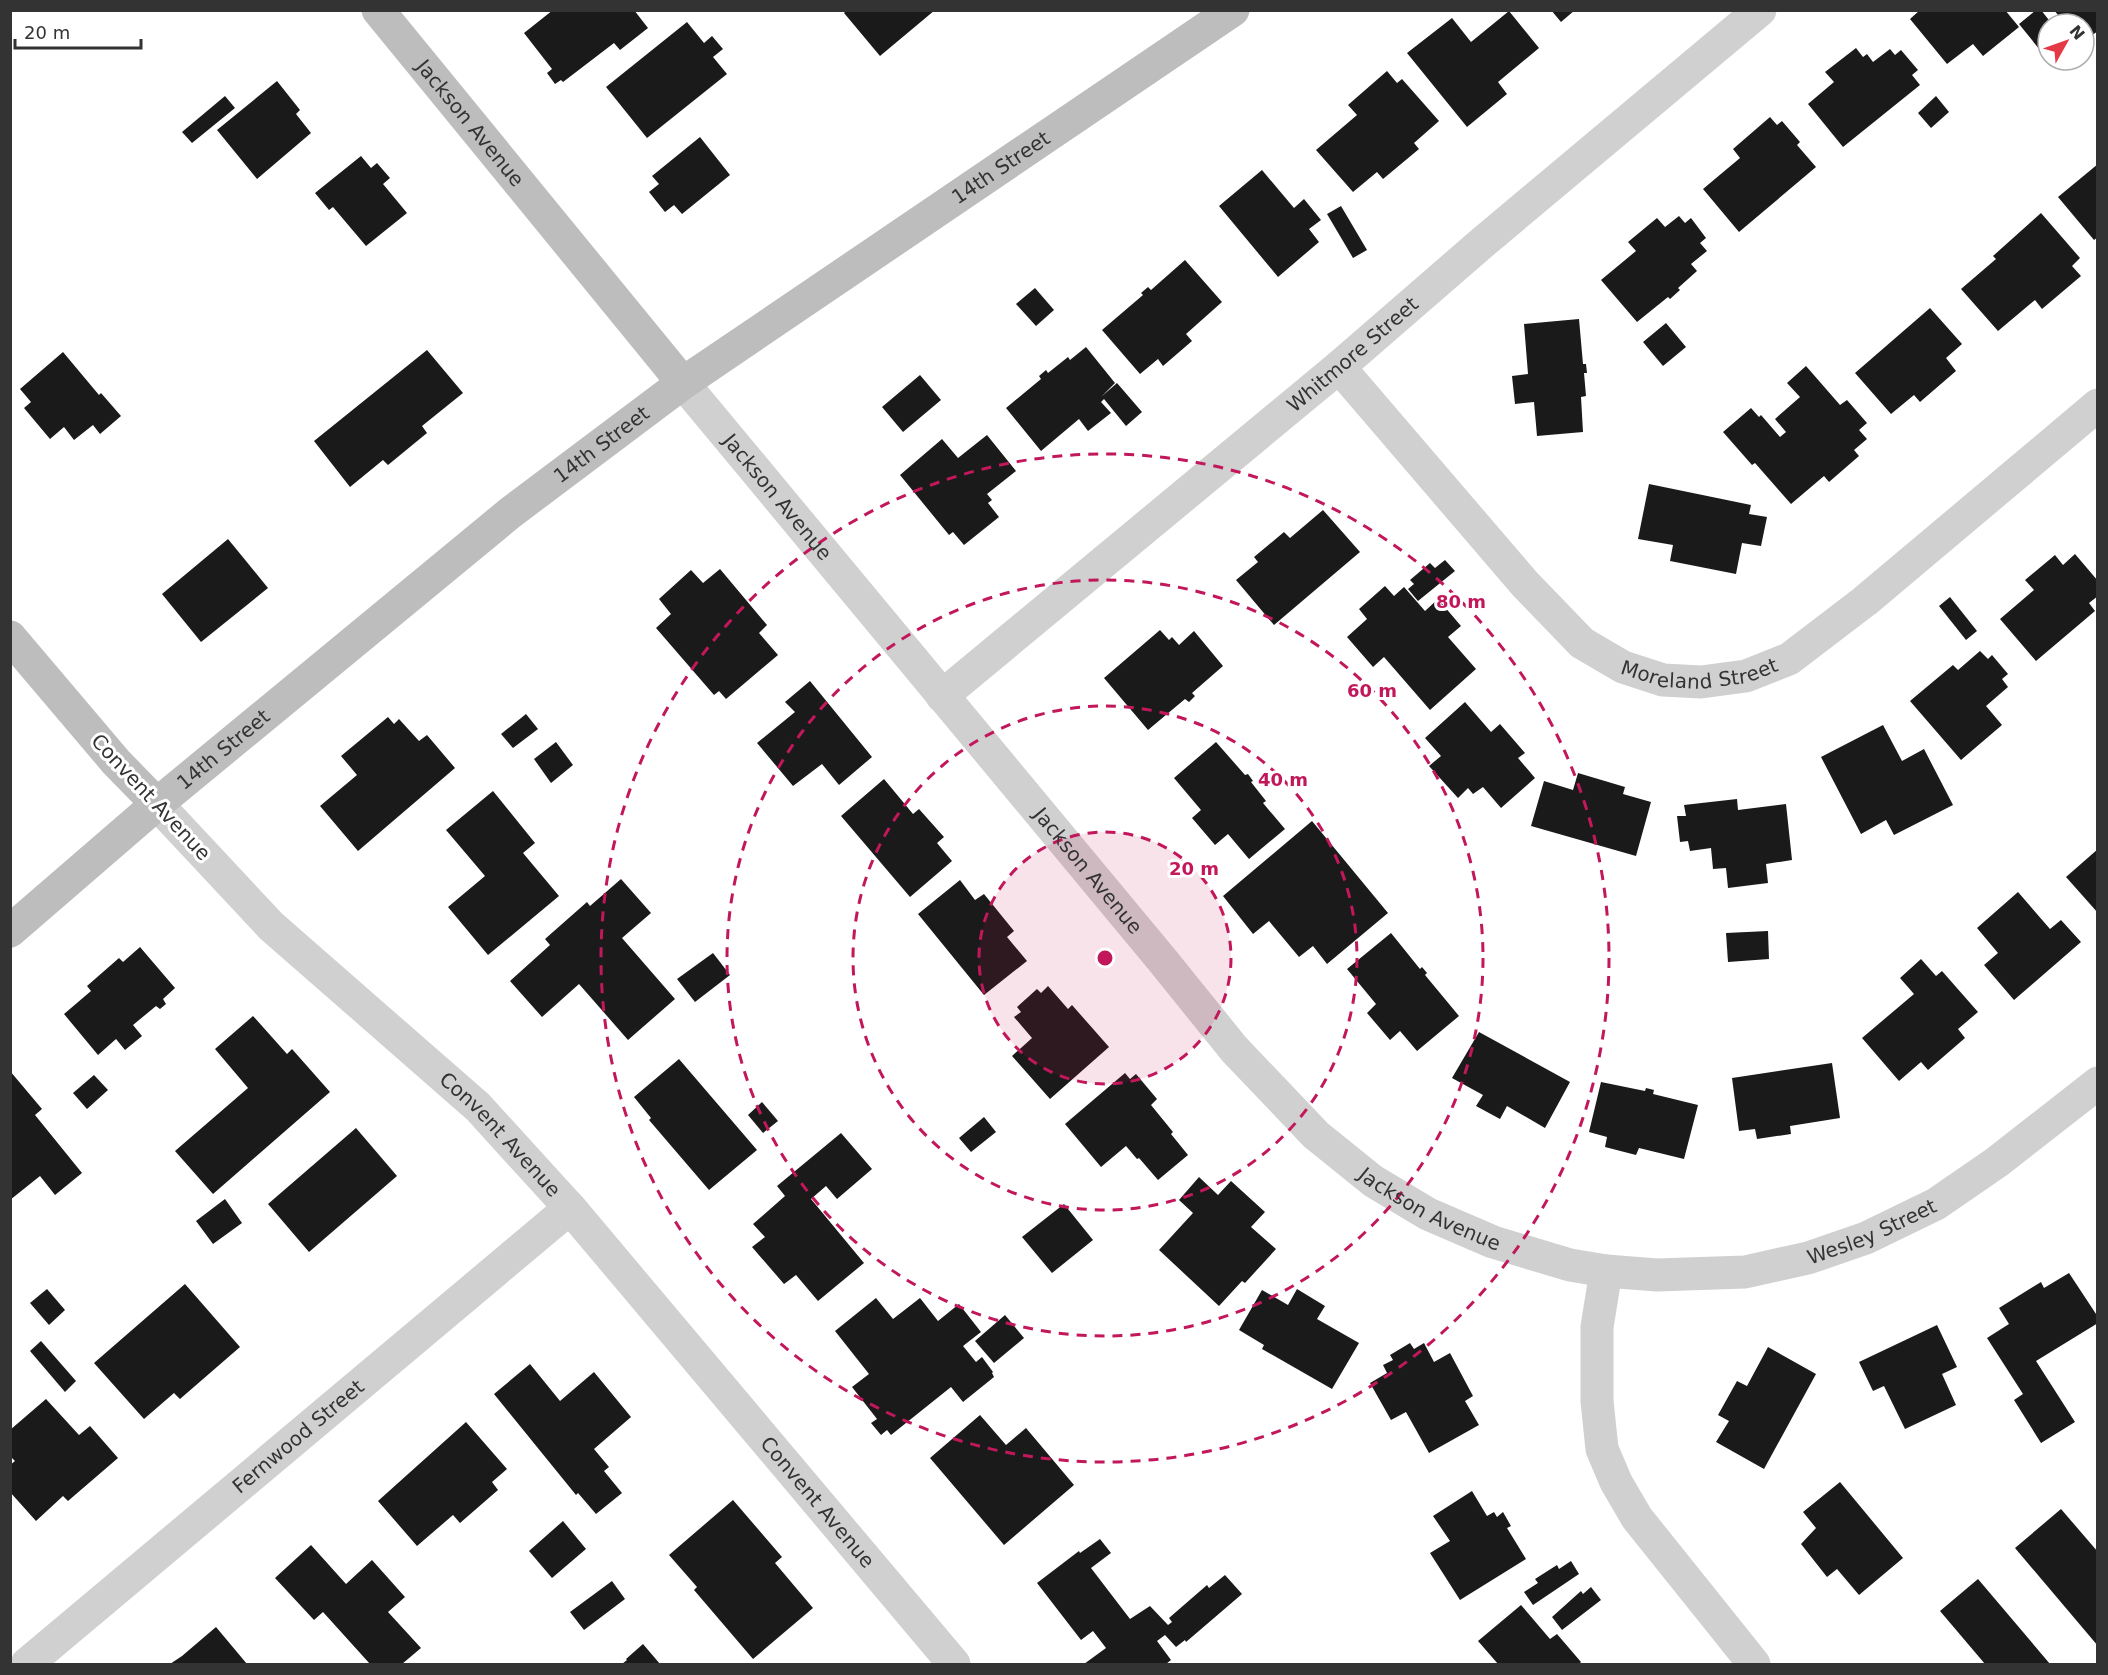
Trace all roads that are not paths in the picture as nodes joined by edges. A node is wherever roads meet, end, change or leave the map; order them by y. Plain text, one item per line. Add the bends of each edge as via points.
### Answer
1 (378, 10) edge
2 (1233, 10) edge
3 (1761, 10) edge
4 (1339, 367) junction
5 (683, 383) junction
6 (2097, 405) edge
7 (10, 636) edge
8 (942, 696) junction
9 (157, 804) junction
10 (10, 931) edge
11 (2097, 1083) edge
12 (570, 1208) junction
13 (1606, 1271) junction
14 (937, 1658) edge
15 (27, 1665) edge
16 (1754, 1665) edge

1 - 5 street, Jackson Avenue
2 - 5 street, 14th Street
3 - 4 street, Whitmore Street
4 - 6 street, Moreland Street via 1525,584 1582,643 1623,667 1663,680 1701,682 1746,676 1789,659 1865,601
4 - 8 street, Whitmore Street
5 - 8 street, Jackson Avenue
5 - 9 street, 14th Street via 510,513
7 - 9 street, Convent Avenue via 116,762
8 - 13 street, Jackson Avenue via 1234,1049 1316,1135 1373,1180 1428,1214 1493,1242 1570,1265
9 - 10 street, 14th Street
9 - 12 street, Convent Avenue via 271,926 478,1107
11 - 13 street, Wesley Street via 1997,1162 1936,1204 1866,1238 1808,1258 1745,1272 1657,1275
12 - 14 street, Convent Avenue
12 - 15 street, Fernwood Street
13 - 16 street via 1597,1327 1597,1401 1602,1449 1637,1518

